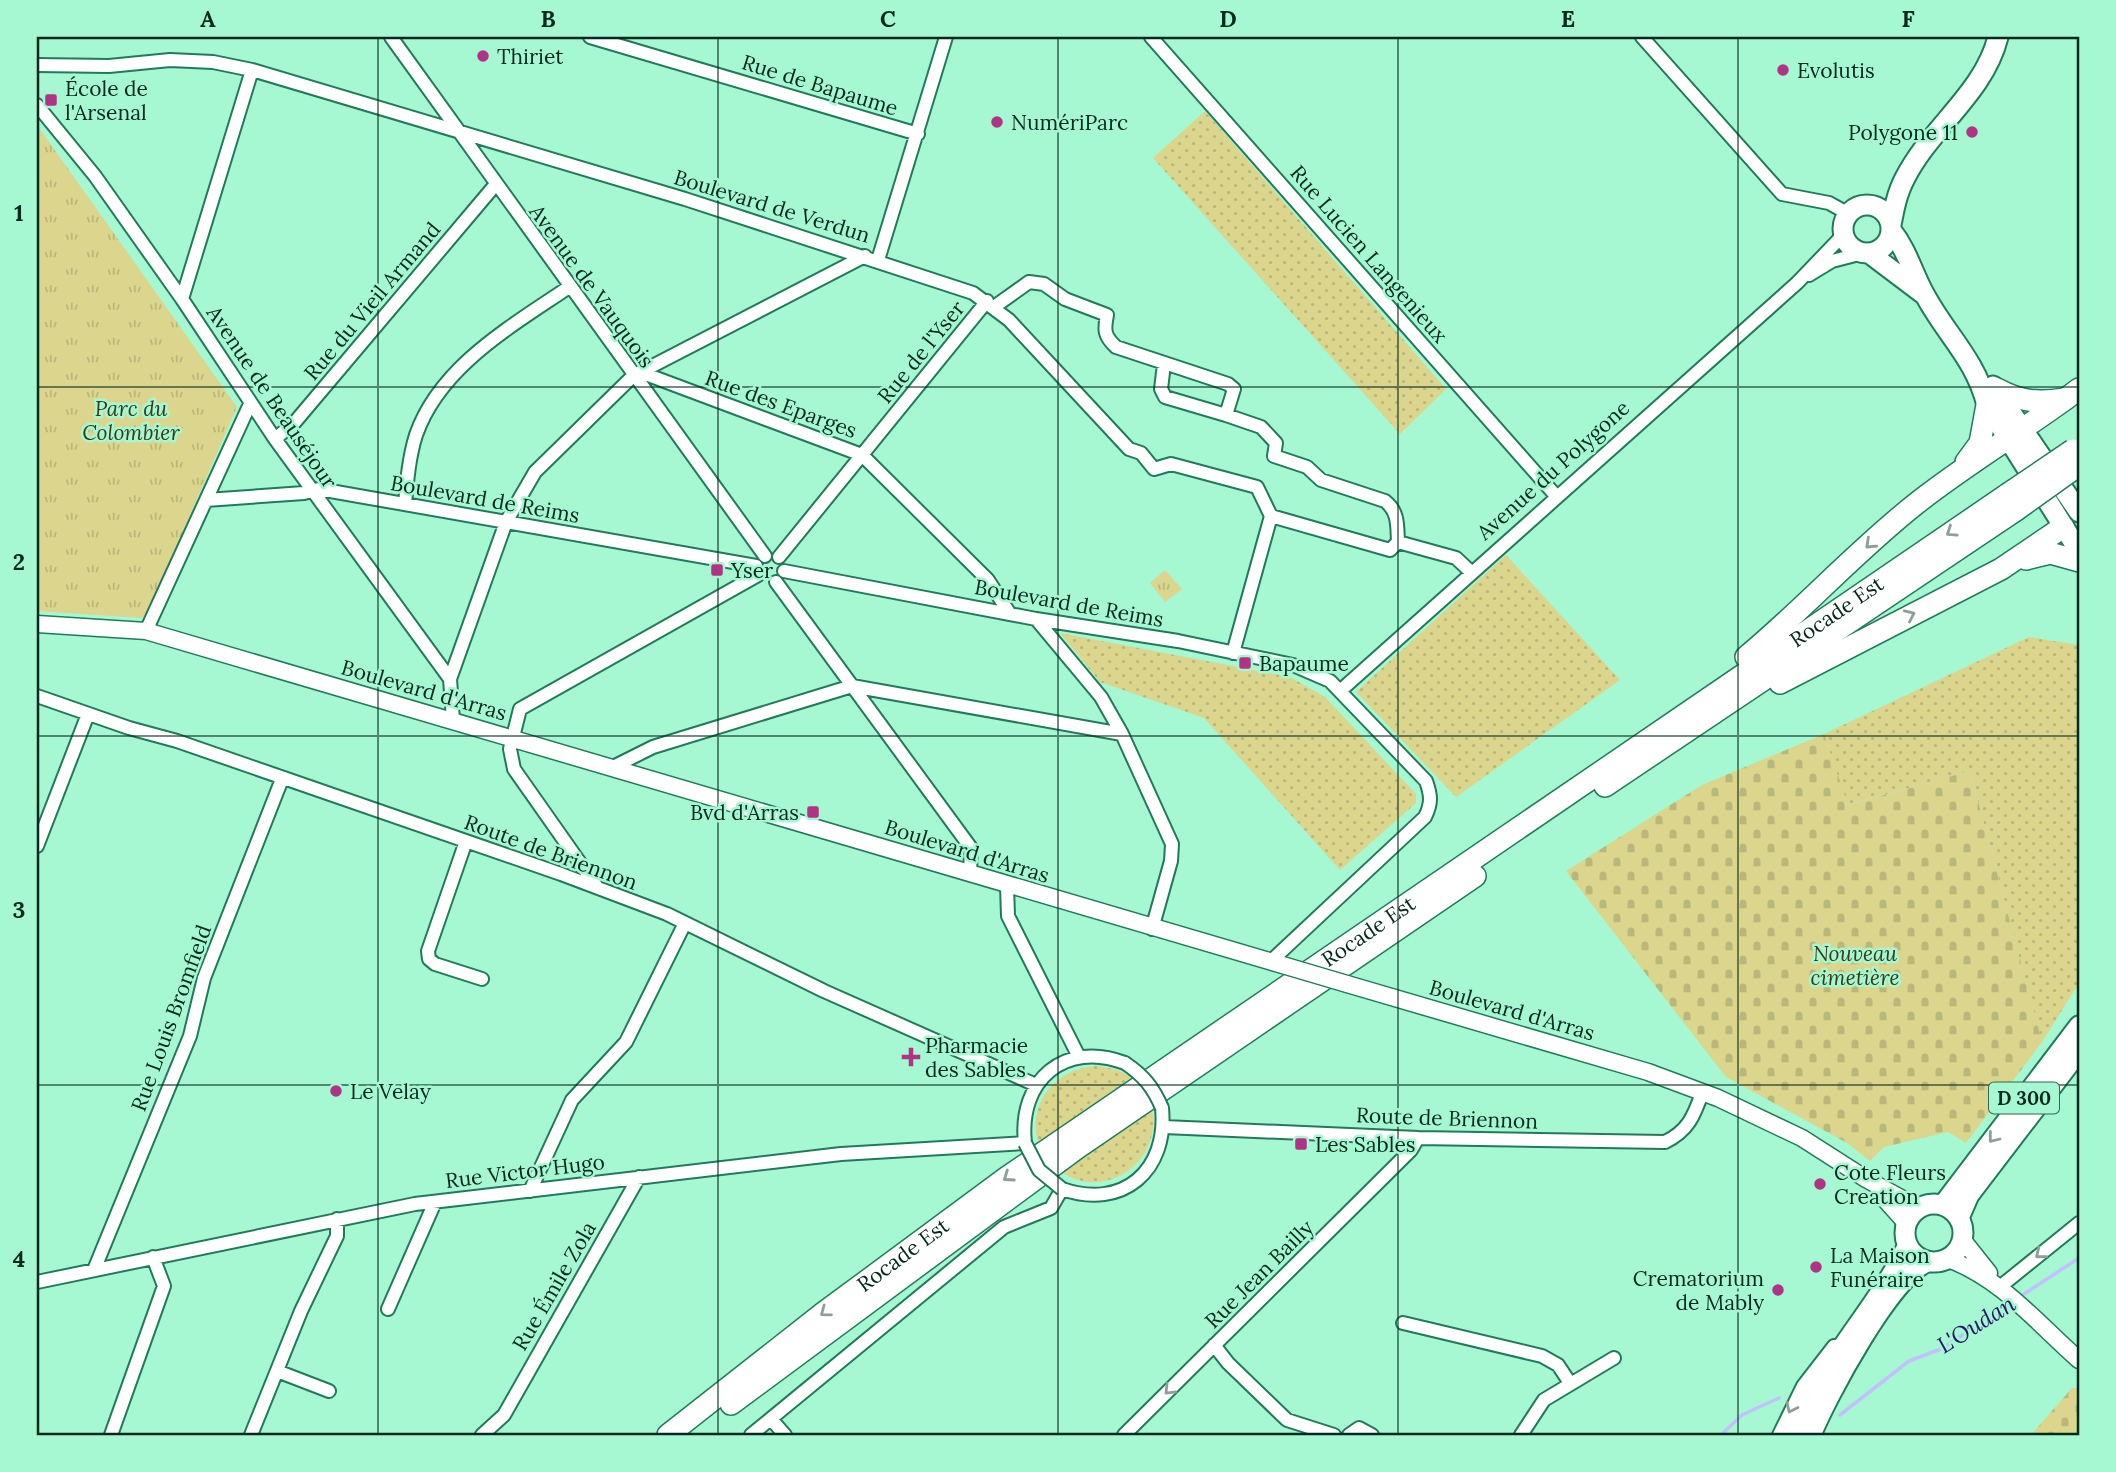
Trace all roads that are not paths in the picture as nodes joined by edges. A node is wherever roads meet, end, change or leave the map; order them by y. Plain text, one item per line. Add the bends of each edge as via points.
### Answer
1 (391, 37) edge
2 (590, 37) edge
3 (946, 37) edge
4 (1152, 37) edge
5 (1642, 37) edge
6 (1984, 37) edge
7 (1998, 37) edge
8 (37, 65) edge
9 (252, 70) junction
10 (1968, 92) junction
11 (37, 105) edge
12 (456, 130) junction
13 (918, 135) junction
14 (1917, 157) junction
15 (496, 184) junction
16 (1856, 210) junction
17 (1891, 228) junction
18 (1844, 234) junction
19 (1866, 253) junction
20 (865, 256) junction
21 (878, 260) junction
22 (1797, 283) junction
23 (569, 286) junction
24 (1925, 296) junction
25 (182, 299) junction
26 (991, 304) junction
27 (1164, 364) junction
28 (637, 374) junction
29 (1988, 391) junction
30 (2073, 394) edge
31 (250, 404) junction
32 (1226, 415) junction
33 (2016, 436) junction
34 (275, 439) junction
35 (2077, 453) edge
36 (862, 455) junction
37 (1961, 469) junction
38 (312, 491) junction
39 (1558, 497) junction
40 (206, 500) junction
41 (2012, 502) junction
42 (405, 504) junction
43 (1271, 516) junction
44 (2074, 518) edge
45 (506, 522) junction
46 (1398, 542) junction
47 (2079, 551) edge
48 (779, 558) junction
49 (2079, 561) edge
50 (759, 566) junction
51 (2001, 569) junction
52 (1472, 573) junction
53 (780, 576) junction
54 (1010, 614) junction
55 (1036, 619) junction
56 (37, 624) edge
57 (146, 631) junction
58 (1233, 653) junction
59 (450, 679) junction
60 (852, 686) junction
61 (1340, 691) junction
62 (1711, 695) junction
63 (37, 696) edge
64 (88, 714) junction
65 (453, 720) junction
66 (1122, 734) junction
67 (1682, 734) junction
68 (512, 737) junction
69 (611, 768) junction
70 (282, 779) junction
71 (466, 841) junction
72 (37, 846) edge
73 (970, 873) junction
74 (1007, 886) junction
75 (597, 887) junction
76 (685, 923) junction
77 (1152, 929) junction
78 (1278, 964) junction
79 (482, 979) dead end
80 (2079, 1026) edge
81 (2079, 1051) edge
82 (1079, 1057) junction
83 (1036, 1085) junction
84 (1702, 1093) junction
85 (1164, 1127) junction
86 (1418, 1138) junction
87 (1025, 1143) junction
88 (639, 1177) junction
89 (1866, 1179) junction
90 (1062, 1189) junction
91 (530, 1191) junction
92 (435, 1202) junction
93 (1944, 1205) junction
94 (1919, 1208) junction
95 (1959, 1218) junction
96 (337, 1219) junction
97 (1906, 1223) junction
98 (2079, 1223) edge
99 (1962, 1239) junction
100 (1908, 1247) junction
101 (153, 1257) junction
102 (1948, 1259) junction
103 (1927, 1262) junction
104 (94, 1270) junction
105 (37, 1282) edge
106 (2004, 1290) junction
107 (1881, 1305) junction
108 (388, 1309) dead end
109 (1403, 1323) dead end
110 (1214, 1345) junction
111 (1615, 1358) dead end
112 (2079, 1360) edge
113 (277, 1371) junction
114 (1570, 1382) junction
115 (329, 1391) dead end
116 (771, 1419) junction
117 (111, 1435) edge
118 (251, 1435) edge
119 (482, 1435) edge
120 (668, 1435) edge
121 (690, 1435) edge
122 (751, 1435) edge
123 (785, 1435) edge
124 (1124, 1435) edge
125 (1334, 1435) edge
126 (1349, 1435) edge
127 (1372, 1435) edge
128 (1521, 1435) edge
129 (1779, 1435) edge
130 (1795, 1435) edge
131 (1811, 1435) edge

1 - 12 street, Avenue de Vauquois
2 - 13 street, Rue de Bapaume
3 - 13 street, Rue de Bapaume
4 - 39 street, Rue Lucien Langenieux
5 - 16 street via 1782,194
6 - 10 main road via 1983,53
7 - 10 main road via 1982,77
8 - 9 street, Boulevard de Verdun via 109,66 170,60
9 - 12 street, Boulevard de Verdun
9 - 25 street
10 - 14 main road
11 - 25 street, Avenue de Beauséjour via 95,176
12 - 15 street, Avenue de Vauquois
12 - 20 street, Boulevard de Verdun
13 - 21 street, Rue de Bapaume
14 - 16 main road via 1881,193
14 - 17 main road via 1898,194
15 - 23 street, Avenue de Vauquois
15 - 34 street, Rue du Vieil Armand via 295,422
16 - 17 main road via 1879,208
16 - 18 main road
17 - 19 main road via 1883,247
17 - 24 main road
18 - 19 main road via 1850,245
18 - 22 street, Avenue du Polygone
19 - 22 street, Avenue du Polygone via 1832,261
19 - 24 main road
20 - 21 street, Boulevard de Verdun
20 - 28 street
21 - 26 street, Boulevard de Verdun via 973,293
22 - 39 street, Avenue du Polygone
23 - 28 street, Avenue de Vauquois
23 - 42 street via 475,353 436,396 416,434
24 - 29 main road
25 - 31 street, Avenue de Beauséjour
26 - 27 street, Rue de l'Yser via 1029,282 1044,284 1065,299 1107,315 1104,330 1116,347
26 - 36 street, Rue de l'Yser
26 - 43 street, Boulevard de Verdun via 1129,449 1140,453 1154,469 1171,464 1257,487
27 - 32 street via 1161,389 1165,397
27 - 32 street via 1228,384 1234,389
28 - 36 street, Rue des Eparges
28 - 45 street via 535,472
28 - 50 street, Avenue de Vauquois
29 - 30 highway via 2038,403
29 - 33 main road
29 - 37 highway via 1980,443
30 - 33 highway
31 - 34 street, Avenue de Beauséjour
31 - 40 street
32 - 46 street via 1261,427 1276,443 1275,456 1307,467 1321,480 1385,501 1397,518
33 - 37 highway
33 - 44 main road
34 - 38 street, Avenue de Beauséjour
35 - 41 highway, Rocade Est, bridge
36 - 48 street, Rue de l'Yser
36 - 54 street, Rue des Eparges via 988,580
37 -> 62 highway via 1726,673
38 - 40 street, Boulevard de Reims
38 - 42 street, Boulevard de Reims
38 - 59 street, Avenue de Beauséjour
39 - 52 street, Avenue du Polygone
40 - 57 street
41 -> 62 highway, Rocade Est
41 - 67 highway, Rocade Est
42 - 45 street, Boulevard de Reims
43 - 46 street via 1390,551
43 - 58 street
44 - 47 main road
44 - 51 highway
45 - 50 street, Boulevard de Reims
45 - 59 street
46 - 52 street via 1455,558
48 - 50 street
48 - 53 street
49 - 51 highway via 2049,553
50 - 53 street, Boulevard de Reims via 764,582
50 - 68 street via 520,709
67 -> 51 highway via 1700,730 1800,671
52 - 61 street, Avenue du Polygone
53 - 54 street, Boulevard de Reims
53 - 60 street
54 - 55 street, Boulevard de Reims
55 - 58 street, Boulevard de Reims
55 - 66 street via 1101,697
56 - 57 main road, Boulevard d'Arras
57 - 65 main road, Boulevard d'Arras
58 - 61 street, Boulevard de Reims via 1317,673
59 - 65 street
60 - 66 street
60 - 69 street via 653,747
60 - 73 street via 971,848
61 - 78 street, Boulevard de Reims via 1426,781 1431,794 1425,817
62 -> 120 highway, Rocade Est via 1006,1178
63 - 64 street, Route de Briennon
64 - 70 street, Route de Briennon
64 - 72 street
65 - 68 main road, Boulevard d'Arras
66 - 77 street via 1172,844
67 - 121 highway, Rocade Est via 1077,1148
68 - 69 main road, Boulevard d'Arras
68 - 75 street via 514,769
69 - 73 main road, Boulevard d'Arras
70 - 71 street, Route de Briennon
70 - 104 street, Rue Louis Bromfield via 204,978 190,1036
71 - 75 street, Route de Briennon
71 - 79 street via 428,951 435,964
73 - 74 main road, Boulevard d'Arras
74 - 77 main road, Boulevard d'Arras
74 - 82 street via 1008,916
75 - 76 street, Route de Briennon
76 - 83 street, Route de Briennon
76 - 91 street via 626,1042 572,1100
77 - 78 main road, Boulevard d'Arras
78 - 84 main road, Boulevard d'Arras, bridge via 1648,1072
80 -> 93 main road, D 300
81 - 95 main road, D 300 via 1969,1195
82 - 83 street via 1055,1067
82 - 85 street, bridge via 1094,1055 1125,1063 1142,1074 1154,1090
83 - 87 street via 1024,1112
84 - 86 street, Route de Briennon via 1691,1123 1665,1142
84 - 89 main road, Boulevard d'Arras via 1802,1138
85 - 86 street, Route de Briennon
85 - 90 street via 1149,1169 1125,1189 1094,1196
86 - 110 street, Rue Jean Bailly
87 - 88 street, Rue Victor Hugo via 841,1154
87 - 90 street, bridge via 1039,1170
88 - 91 street, Rue Victor Hugo
88 - 119 street, Rue Émile Zola via 503,1415
89 - 94 main road, Boulevard d'Arras
89 - 97 main road, Boulevard d'Arras
90 - 116 street via 1051,1208 1004,1227
91 - 92 street, Rue Victor Hugo
92 - 96 street, Rue Victor Hugo
92 - 108 street
93 - 94 main road
93 - 95 main road
94 - 97 main road
95 - 99 main road
96 - 101 street, Rue Victor Hugo
96 - 113 street via 337,1236
97 - 100 main road
98 -> 106 street
99 - 102 main road
99 - 106 main road
100 - 103 main road
100 - 107 main road
101 - 104 street, Rue Victor Hugo
101 - 117 street via 164,1286
102 - 103 main road
102 - 106 main road
103 - 107 main road
104 - 105 street, Rue Victor Hugo
106 - 112 main road
107 -> 129 street via 1803,1386
107 - 130 main road via 1825,1371
107 - 131 main road
109 - 114 street via 1542,1356 1558,1365
110 -> 124 street, Rue Jean Bailly
110 - 125 street via 1287,1420
111 - 114 street
113 - 115 street
113 - 118 street
114 - 128 street via 1544,1400
116 - 122 street
116 - 123 street
126 - 127 street via 1359,1428

